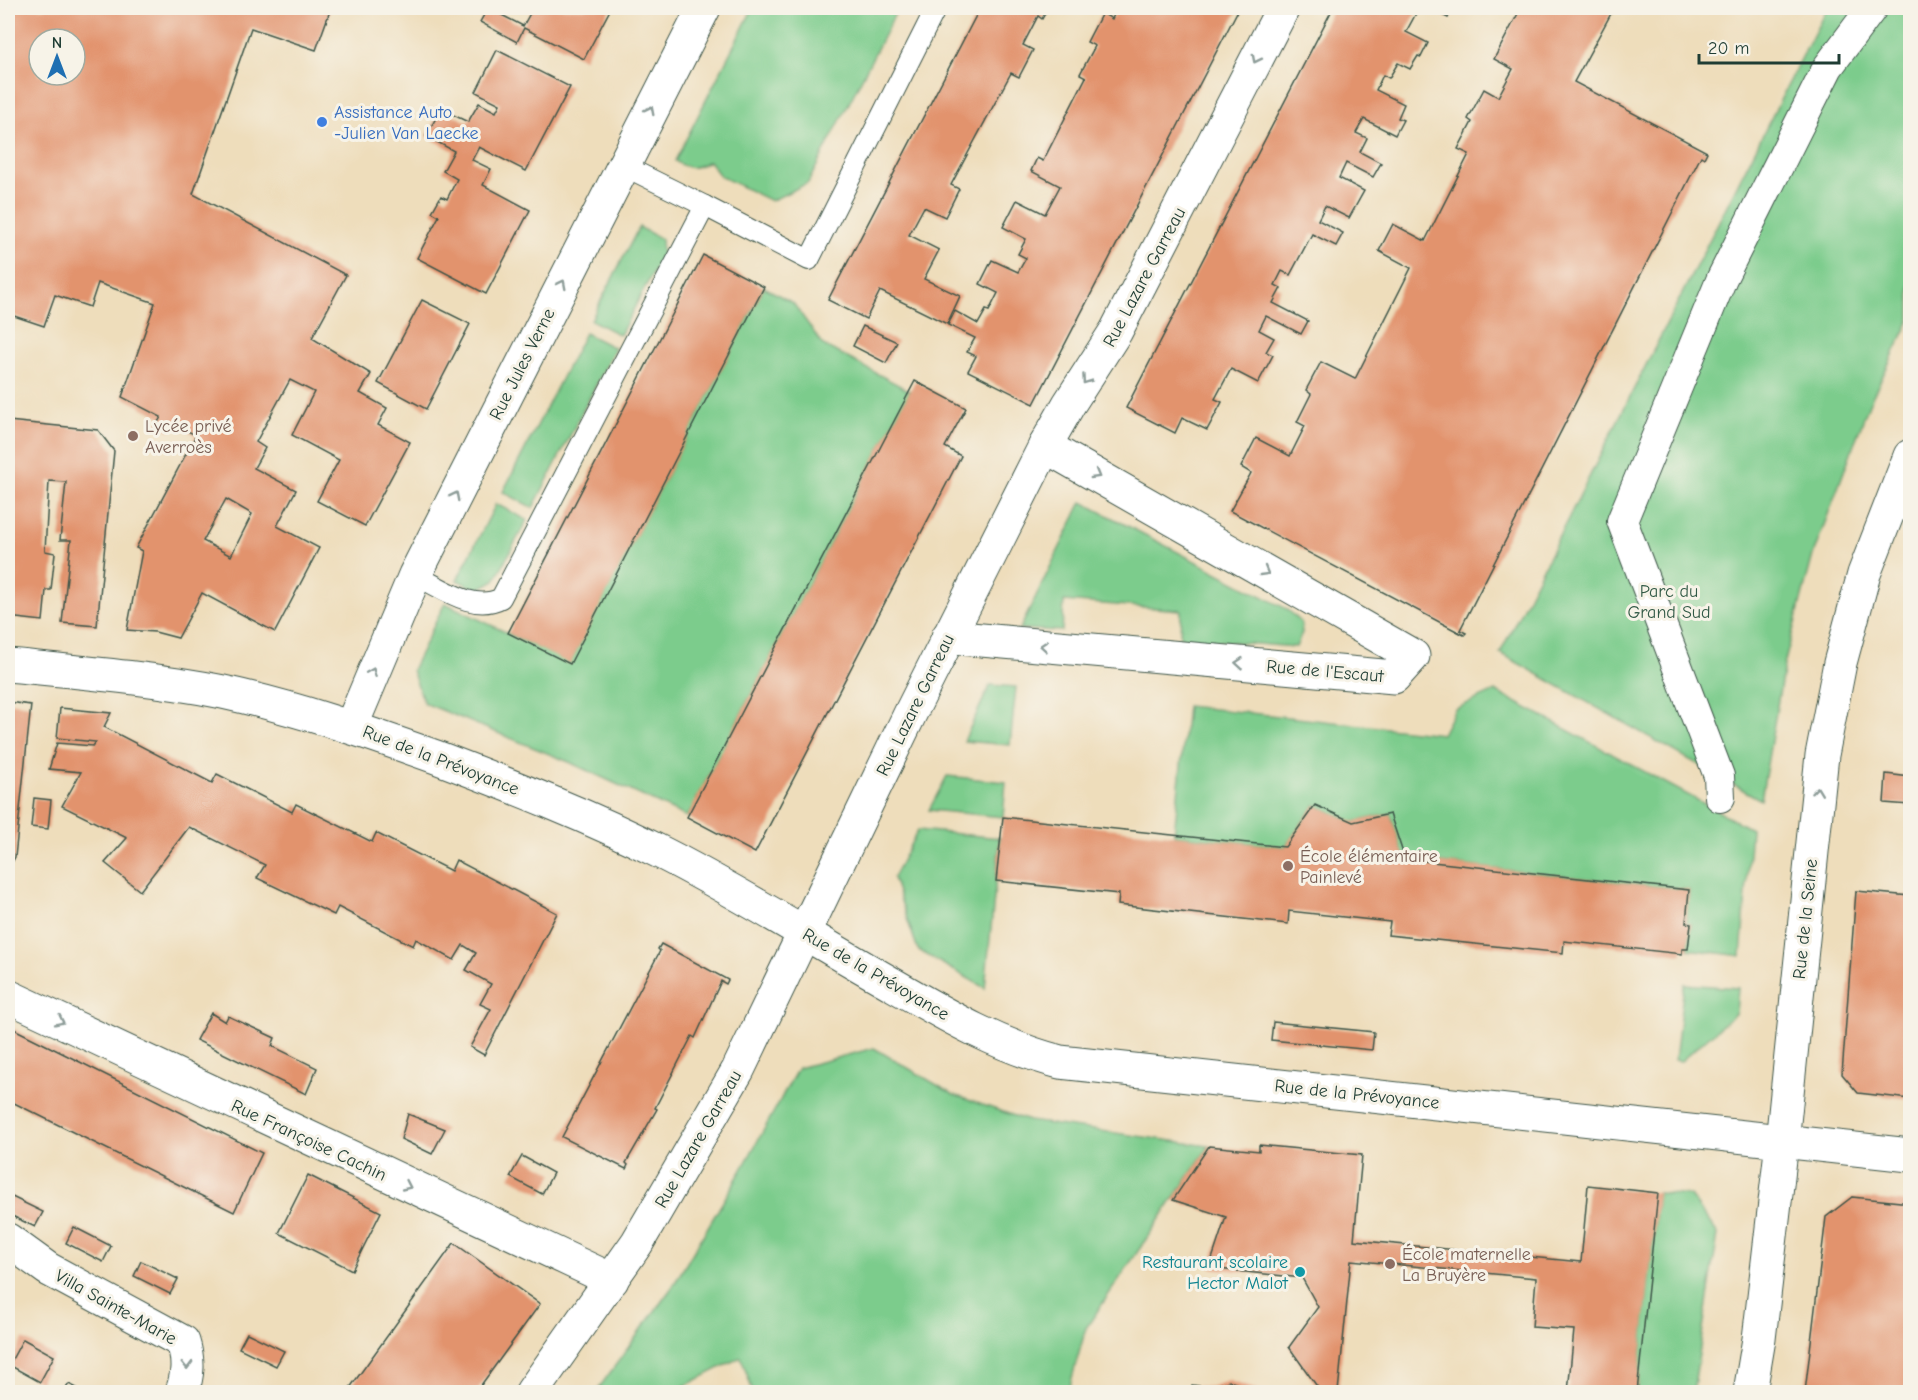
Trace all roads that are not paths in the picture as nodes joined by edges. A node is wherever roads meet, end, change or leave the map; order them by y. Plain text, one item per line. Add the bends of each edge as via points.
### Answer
1 (704, 8) edge
2 (936, 8) edge
3 (1283, 8) edge
4 (1872, 8) edge
5 (622, 165) junction
6 (705, 206) junction
7 (1045, 446) junction
8 (1911, 456) edge
9 (416, 575) junction
10 (948, 637) junction
11 (8, 665) edge
12 (351, 727) junction
13 (1720, 797) dead end
14 (805, 932) junction
15 (8, 996) edge
16 (1782, 1142) junction
17 (1911, 1155) edge
18 (8, 1240) edge
19 (612, 1280) junction
20 (182, 1392) edge
21 (532, 1392) edge
22 (1750, 1392) edge

5 -> 1 street, Rue Jules Verne
2 - 6 lane via 809,260
3 -> 7 street, Rue Lazare Garreau via 1116,331
4 - 13 street via 1828,67 1722,278 1622,521 1719,776
5 - 6 lane
9 -> 5 street, Rue Jules Verne
6 - 9 lane via 501,598 476,604
7 - 10 street, Rue Lazare Garreau
7 -> 10 street, Rue de l'Escaut via 1413,656 1394,677
16 -> 8 street, Rue de la Seine via 1816,795 1830,709 1864,574
12 -> 9 street, Rue Jules Verne
10 - 14 street, Rue Lazare Garreau
11 - 12 street, Rue de la Prévoyance via 219,692
12 - 14 street, Rue de la Prévoyance via 590,819 662,853
14 - 16 street, Rue de la Prévoyance via 977,1032 1025,1053 1060,1062
14 - 19 street, Rue Lazare Garreau via 738,1070
15 -> 19 street, Rue Françoise Cachin
16 - 17 street, Rue de la Prévoyance
16 - 22 street, Rue de la Seine
18 -> 20 street, Villa Sainte-Marie via 48,1269 183,1342 188,1374
19 - 21 street, Rue Lazare Garreau

